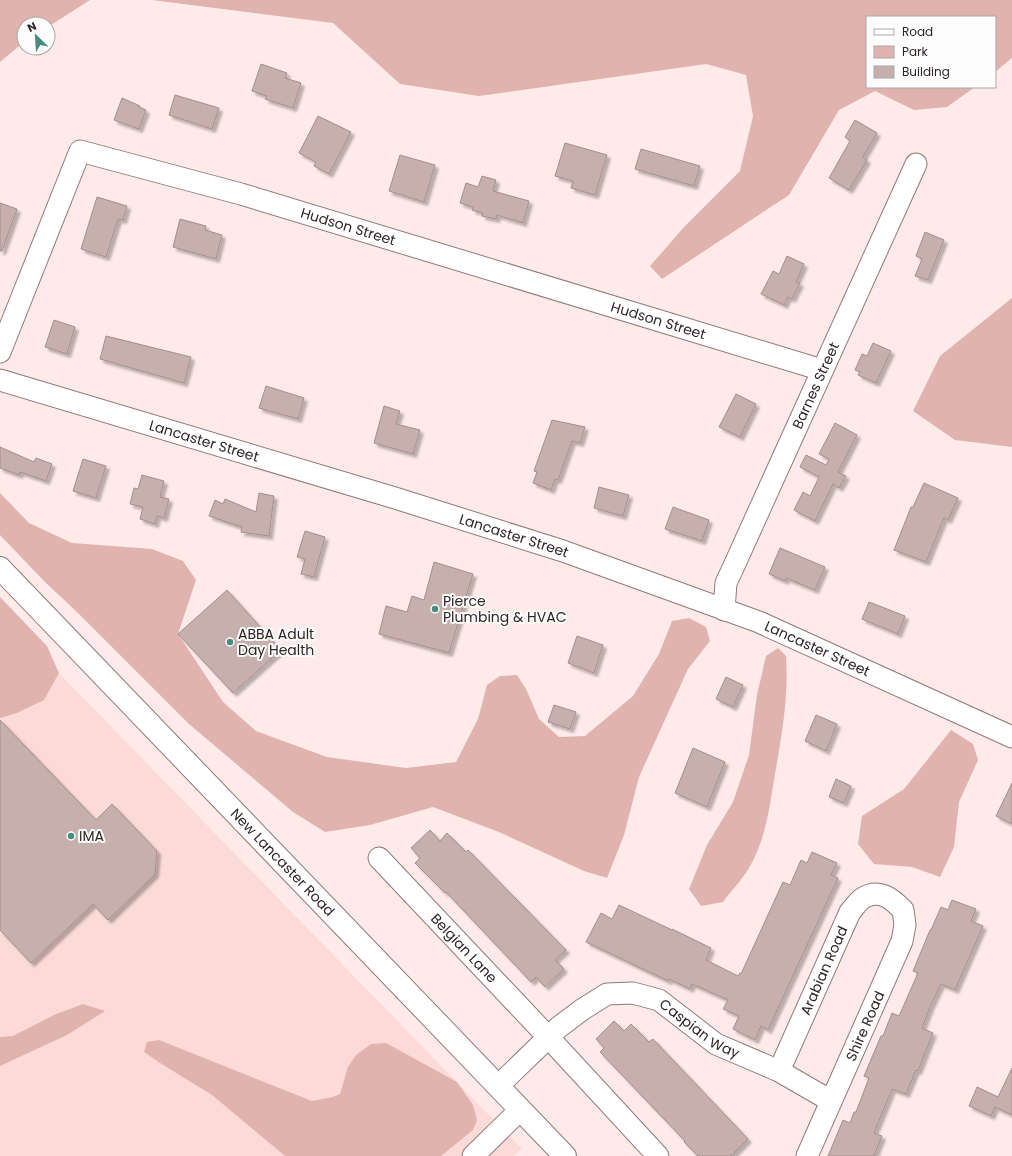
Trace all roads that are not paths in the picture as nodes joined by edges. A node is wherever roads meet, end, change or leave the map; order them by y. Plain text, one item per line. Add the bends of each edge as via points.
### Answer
1 (916, 164) dead end
2 (0, 352) edge
3 (822, 370) junction
4 (0, 380) edge
5 (0, 568) edge
6 (724, 610) junction
7 (1012, 737) edge
8 (379, 858) dead end
9 (890, 897) joint
10 (549, 1038) junction
11 (779, 1071) junction
12 (498, 1086) junction
13 (831, 1101) junction
14 (520, 1110) junction
15 (473, 1156) edge
16 (565, 1156) edge
17 (658, 1156) edge
18 (807, 1156) edge

1 - 3 street, Barnes Street
2 - 3 street, Hudson Street via 80,151 241,194
3 - 6 street, Barnes Street via 726,583
4 - 6 street, Lancaster Street via 563,551
5 - 12 main road, New Lancaster Road
6 - 7 street, Lancaster Street via 758,622
8 - 10 street, Belgian Lane
9 - 11 street, Arabian Road via 878,894 863,898 850,912
9 - 13 street, Shire Road via 904,910 902,942
10 - 11 street, Caspian Way via 559,1027 606,994 634,993 659,1000 716,1044
10 - 12 street, Caspian Way
10 - 17 street
11 - 13 street, Caspian Way
12 - 14 main road, New Lancaster Road
13 - 18 street, Shire Road
14 - 15 street
14 - 16 main road, New Lancaster Road

